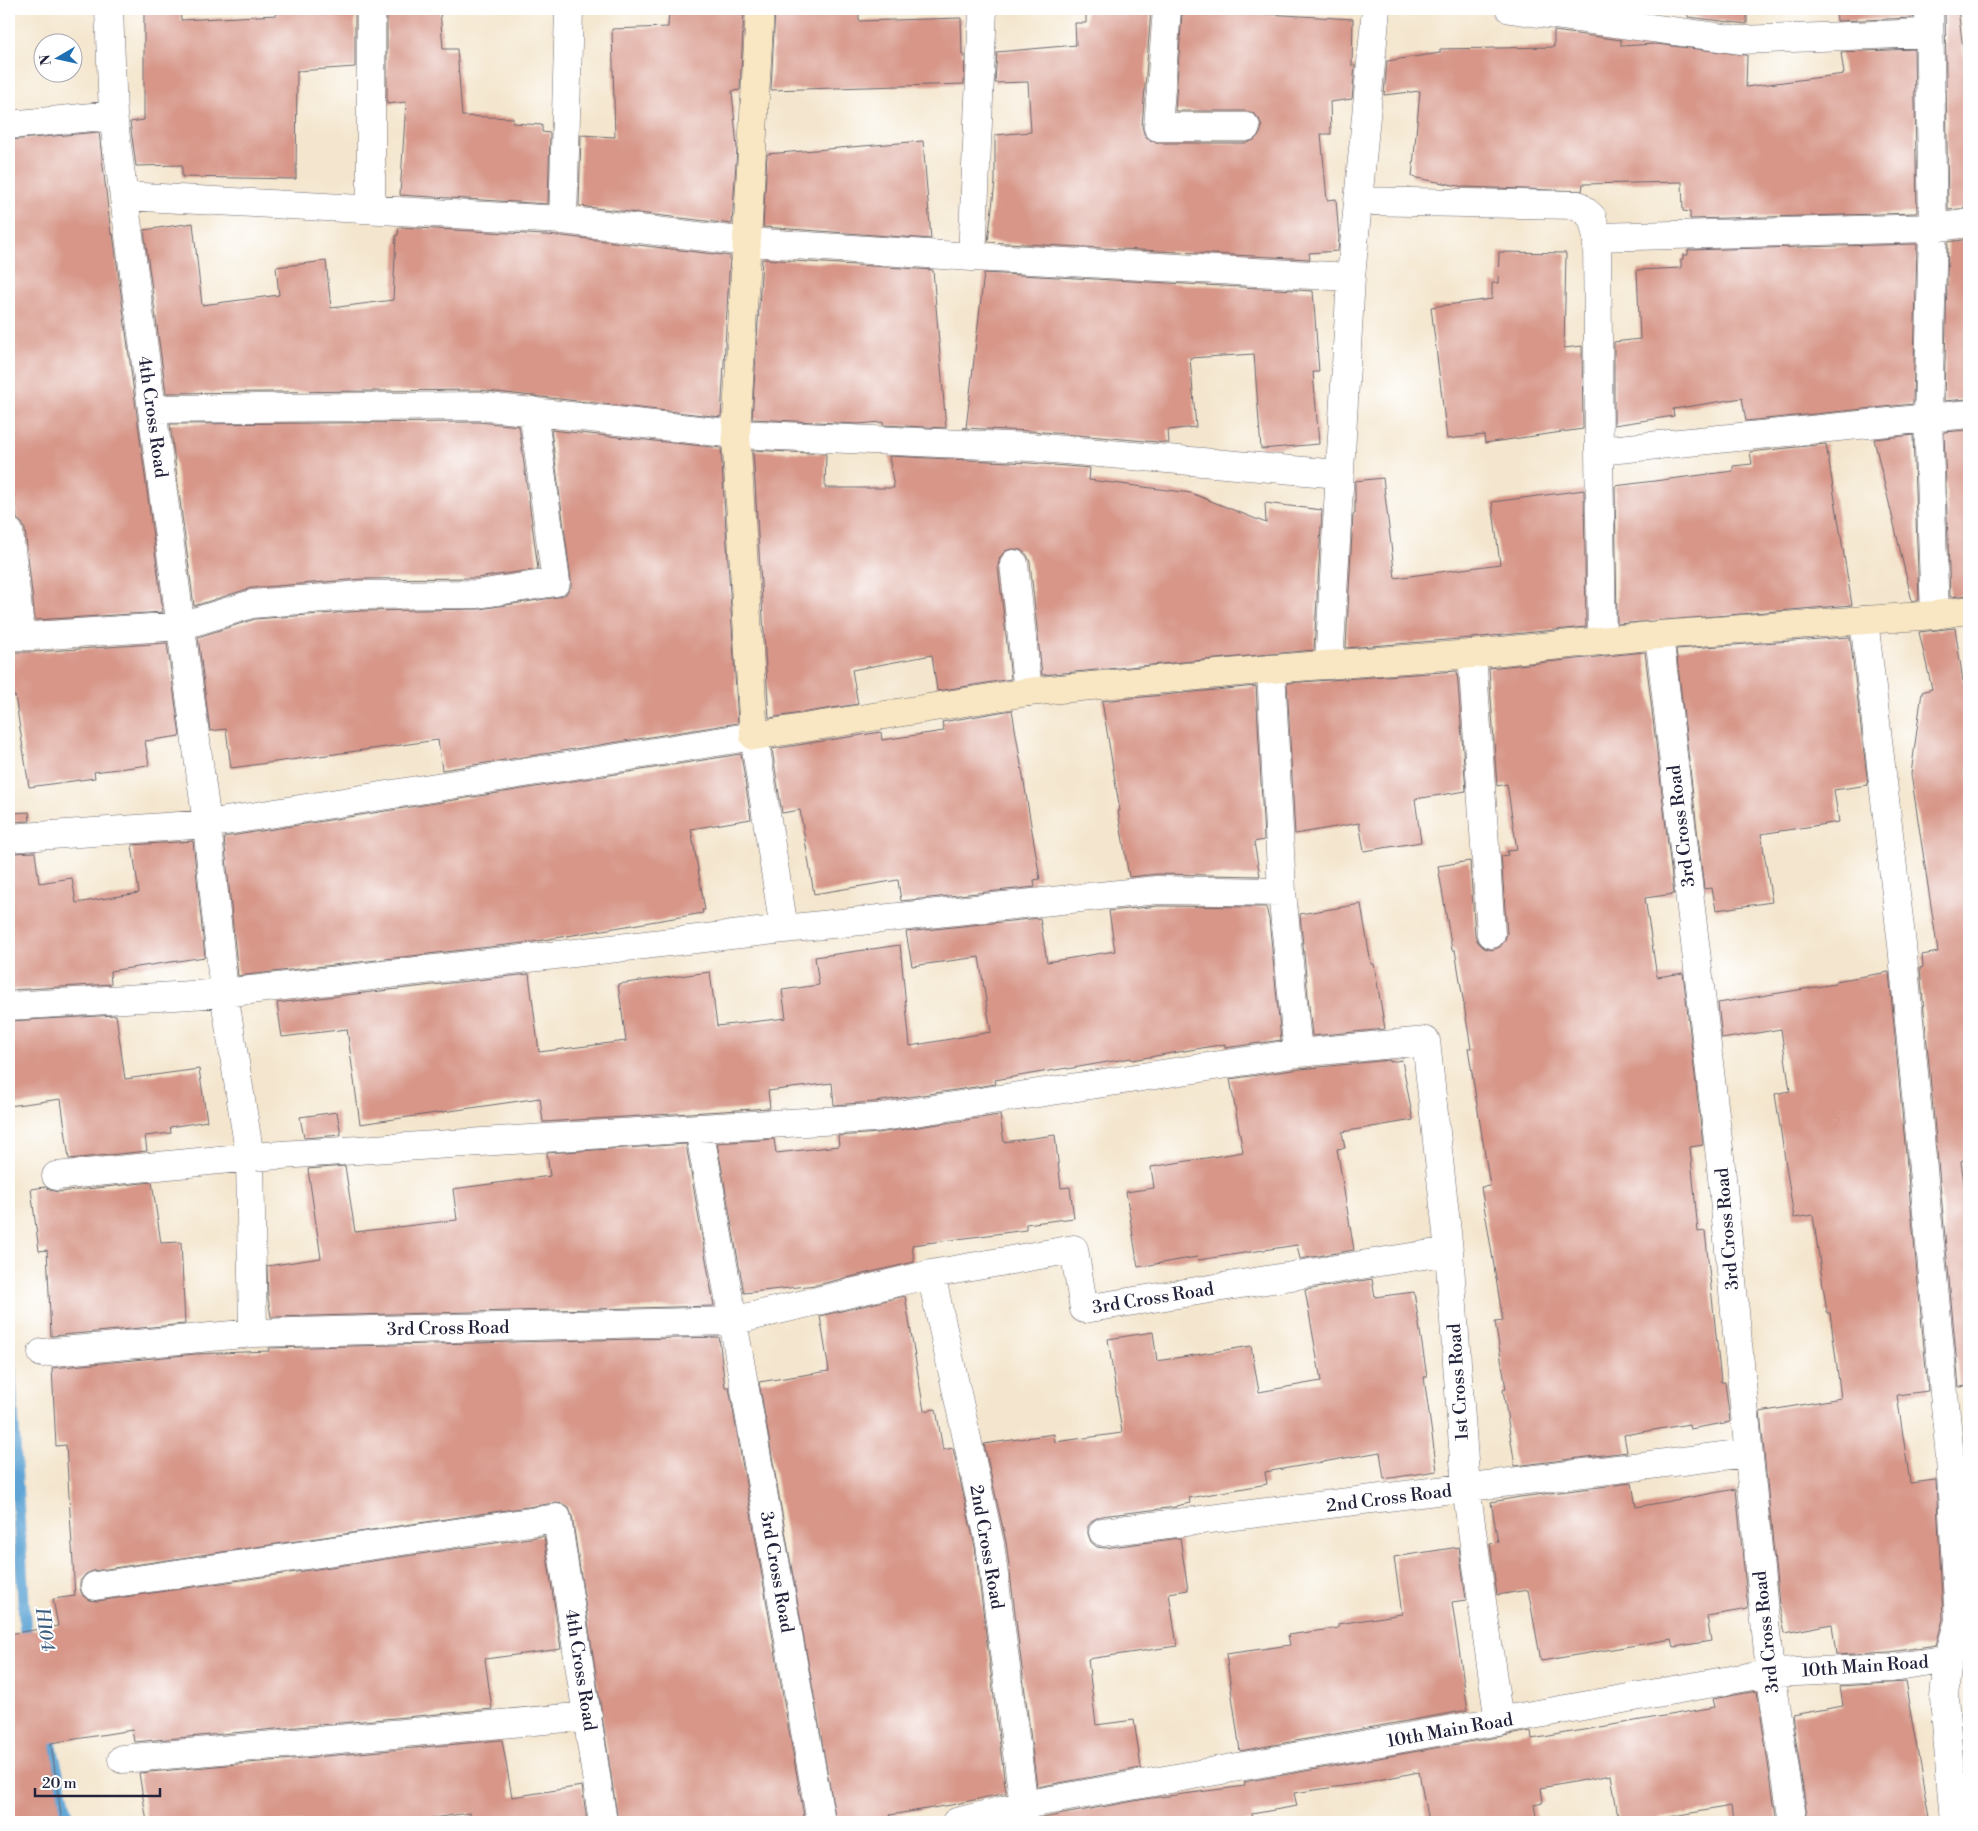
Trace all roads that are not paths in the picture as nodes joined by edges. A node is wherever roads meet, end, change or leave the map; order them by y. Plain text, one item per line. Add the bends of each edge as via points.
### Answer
1 (109, 9) edge
2 (371, 9) edge
3 (569, 9) edge
4 (760, 9) edge
5 (983, 9) edge
6 (1167, 9) edge
7 (1376, 9) edge
8 (1510, 9) edge
9 (1929, 21) edge
10 (113, 115) junction
11 (9, 125) edge
12 (1246, 127) dead end
13 (124, 196) junction
14 (1358, 201) junction
15 (371, 209) junction
16 (563, 220) junction
17 (1969, 223) edge
18 (1933, 228) junction
19 (1597, 237) junction
20 (748, 242) junction
21 (972, 257) junction
22 (1351, 277) junction
23 (152, 408) junction
24 (533, 411) junction
25 (1969, 414) edge
26 (1928, 418) junction
27 (736, 434) junction
28 (1598, 451) junction
29 (1339, 474) junction
30 (9, 532) edge
31 (1014, 564) dead end
32 (1969, 610) edge
33 (1935, 615) junction
34 (1864, 620) junction
35 (181, 626) junction
36 (1659, 635) junction
37 (15, 636) edge
38 (1602, 640) junction
39 (1472, 654) junction
40 (1328, 665) junction
41 (1271, 669) junction
42 (1028, 692) junction
43 (754, 736) junction
44 (207, 824) junction
45 (9, 838) edge
46 (1282, 892) junction
47 (784, 929) junction
48 (1491, 934) dead end
49 (224, 993) junction
50 (9, 1006) edge
51 (1298, 1053) junction
52 (699, 1128) junction
53 (250, 1157) junction
54 (56, 1176) dead end
55 (1449, 1251) junction
56 (931, 1274) junction
57 (732, 1321) junction
58 (253, 1333) junction
59 (42, 1353) dead end
60 (1748, 1453) junction
61 (1959, 1456) edge
62 (1466, 1488) junction
63 (1103, 1532) dead end
64 (95, 1586) dead end
65 (1948, 1659) junction
66 (1770, 1673) junction
67 (588, 1716) junction
68 (1499, 1722) junction
69 (122, 1759) dead end
70 (1025, 1814) edge
71 (604, 1822) edge
72 (821, 1822) edge
73 (956, 1822) edge
74 (1793, 1822) edge
75 (1954, 1822) edge

1 - 10 street, 4th Cross Road
2 - 15 street
3 - 16 street
4 - 20 street
5 - 21 street
6 - 12 street via 1158,127
7 - 14 street
8 - 9 street via 1740,40
9 - 18 street
10 - 11 street
10 - 13 street, 4th Cross Road
13 - 15 street
13 - 23 street, 4th Cross Road
14 - 19 street via 1578,205 1592,217
14 - 22 street
15 - 16 street
16 - 20 street
17 - 18 street
18 - 19 street
18 - 26 street
19 - 28 street
20 - 21 street
20 - 27 street
21 - 22 street
22 - 29 street
23 - 24 street via 479,406
23 - 35 street, 4th Cross Road
24 - 27 street
24 - 35 street via 556,582 478,594 361,596 252,604
25 - 26 street
26 - 28 street
26 - 33 street
27 - 29 street via 1030,447
27 - 43 street
28 - 38 street
29 - 40 street
30 - 37 street
31 - 42 street
32 - 33 street
33 - 34 street
34 - 36 street
34 - 61 street
35 - 37 street
35 - 44 street, 4th Cross Road
36 - 38 street
36 - 60 street, 3rd Cross Road via 1720,1157
38 - 39 street
39 - 40 street
39 - 48 street
40 - 41 street
41 - 42 street
41 - 46 street
42 - 43 street
43 - 44 street
43 - 47 street
44 - 45 street
44 - 49 street, 4th Cross Road
46 - 47 street via 1157,890
46 - 51 street
47 - 49 street
49 - 50 street
49 - 53 street, 4th Cross Road
51 - 52 street via 876,1118
51 - 55 street, 1st Cross Road via 1426,1041
52 - 53 street
52 - 57 street
53 - 54 street
53 - 58 street, 4th Cross Road
55 - 56 street, 3rd Cross Road via 1084,1309 1074,1249
55 - 62 street, 1st Cross Road
56 - 57 street, 3rd Cross Road
56 - 70 street, 2nd Cross Road via 990,1544
57 - 58 street, 3rd Cross Road
57 - 72 street, 3rd Cross Road
58 - 59 street, 3rd Cross Road
60 - 62 street, 2nd Cross Road
60 - 66 street, 3rd Cross Road
61 - 65 street via 1959,1622
62 - 63 street, 2nd Cross Road
62 - 68 street, 1st Cross Road
64 - 67 street, 4th Cross Road via 557,1518
65 - 66 street, 10th Main Road via 1892,1668
65 - 75 street via 1944,1697
66 - 68 street, 10th Main Road
66 - 74 street, 3rd Cross Road
67 - 69 street
67 - 71 street, 4th Cross Road
68 - 70 street, 10th Main Road
70 - 73 street, 10th Main Road

